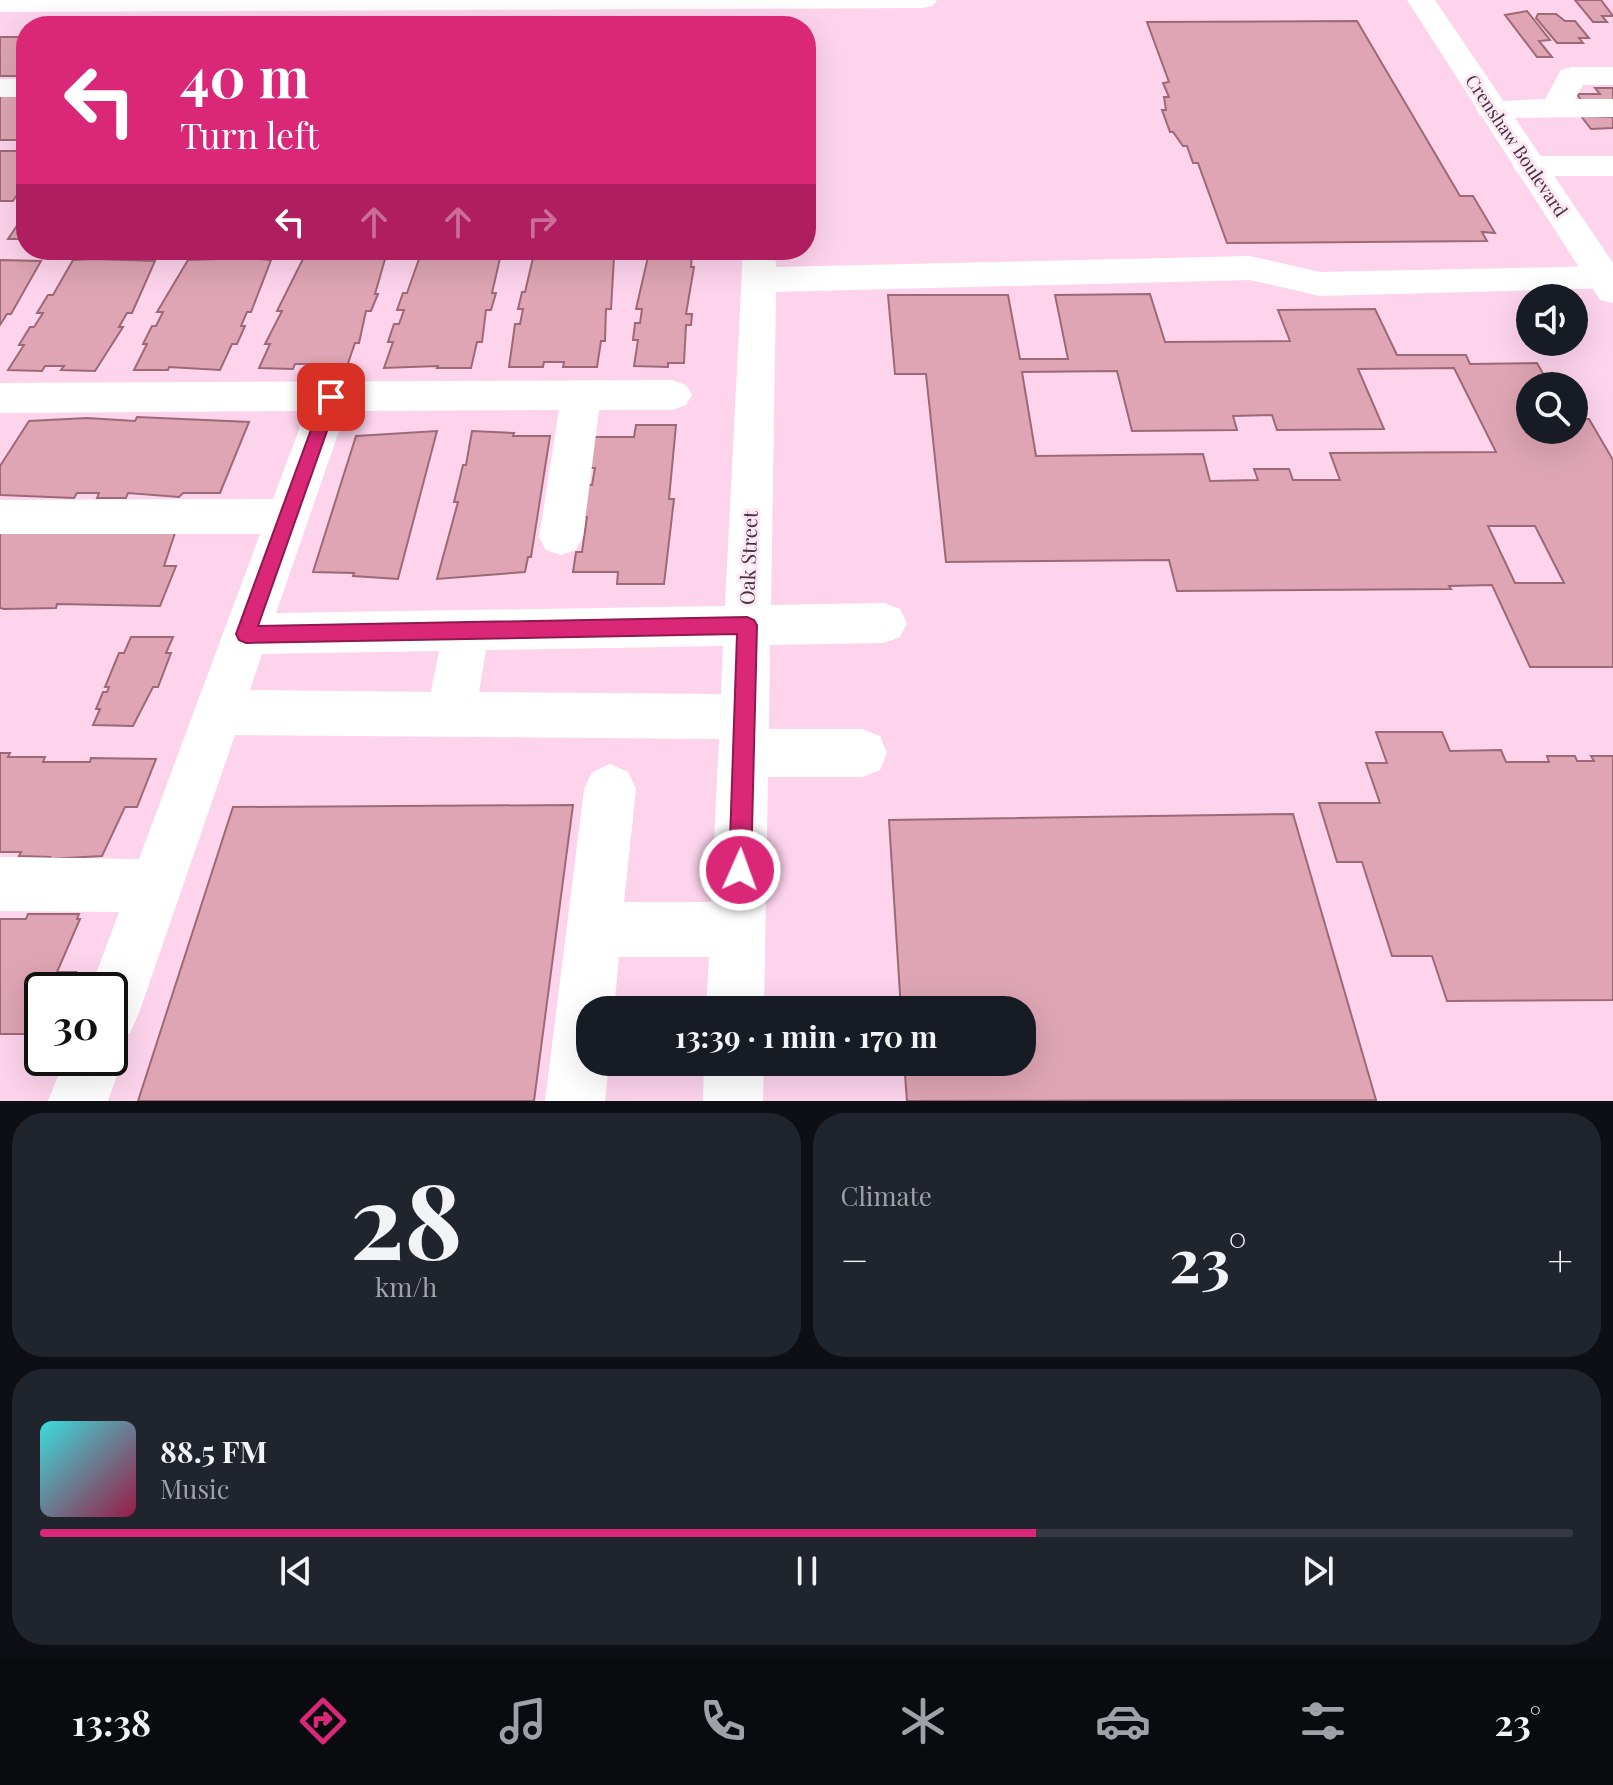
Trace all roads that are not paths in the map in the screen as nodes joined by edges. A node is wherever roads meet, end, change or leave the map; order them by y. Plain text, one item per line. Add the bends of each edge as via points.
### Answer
1 (923, 0) edge
2 (1421, 0) edge
3 (537, 1) edge
4 (570, 1) edge
5 (767, 1) edge
6 (0, 4) edge
7 (1608, 64) edge
8 (1613, 108) edge
9 (1491, 109) junction
10 (1555, 109) junction
11 (1529, 166) junction
12 (1613, 166) edge
13 (759, 265) edge
14 (1608, 284) edge
15 (672, 395) dead end
16 (581, 396) junction
17 (331, 397) junction
18 (0, 398) edge
19 (288, 516) junction
20 (0, 517) edge
21 (561, 537) dead end
22 (884, 623) dead end
23 (747, 625) junction
24 (467, 630) junction
25 (246, 634) junction
26 (217, 712) junction
27 (450, 715) junction
28 (744, 735) junction
29 (862, 753) dead end
30 (610, 789) dead end
31 (0, 884) edge
32 (156, 886) junction
33 (738, 929) junction
34 (594, 930) junction
35 (125, 972) edge
36 (736, 996) edge
37 (87, 1076) edge
38 (734, 1076) edge
39 (78, 1101) edge
40 (575, 1101) edge
41 (733, 1101) edge

1 - 5 street
2 - 9 street, Crenshaw Boulevard
3 - 4 street
3 - 6 street
4 - 5 street
7 - 10 street via 1572,76
8 - 10 street
9 - 10 street
9 - 11 street, Crenshaw Boulevard
11 - 12 street
11 - 14 street, Crenshaw Boulevard
13 - 14 street via 1250,268 1320,284
13 - 23 street, Oak Street
15 - 16 street
16 - 17 street
16 - 21 street
17 - 18 street
17 - 19 street
19 - 20 street
19 - 25 street
22 - 23 street
23 - 24 street
23 - 28 street, Oak Street
24 - 25 street
24 - 27 street
25 - 26 street
26 - 27 street
26 - 32 street
27 - 28 street
28 - 29 street
28 - 33 street, Oak Street
30 - 34 street
31 - 32 street
32 - 35 street
33 - 34 street
33 - 36 street, Oak Street
34 - 40 street
37 - 39 street
38 - 41 street

